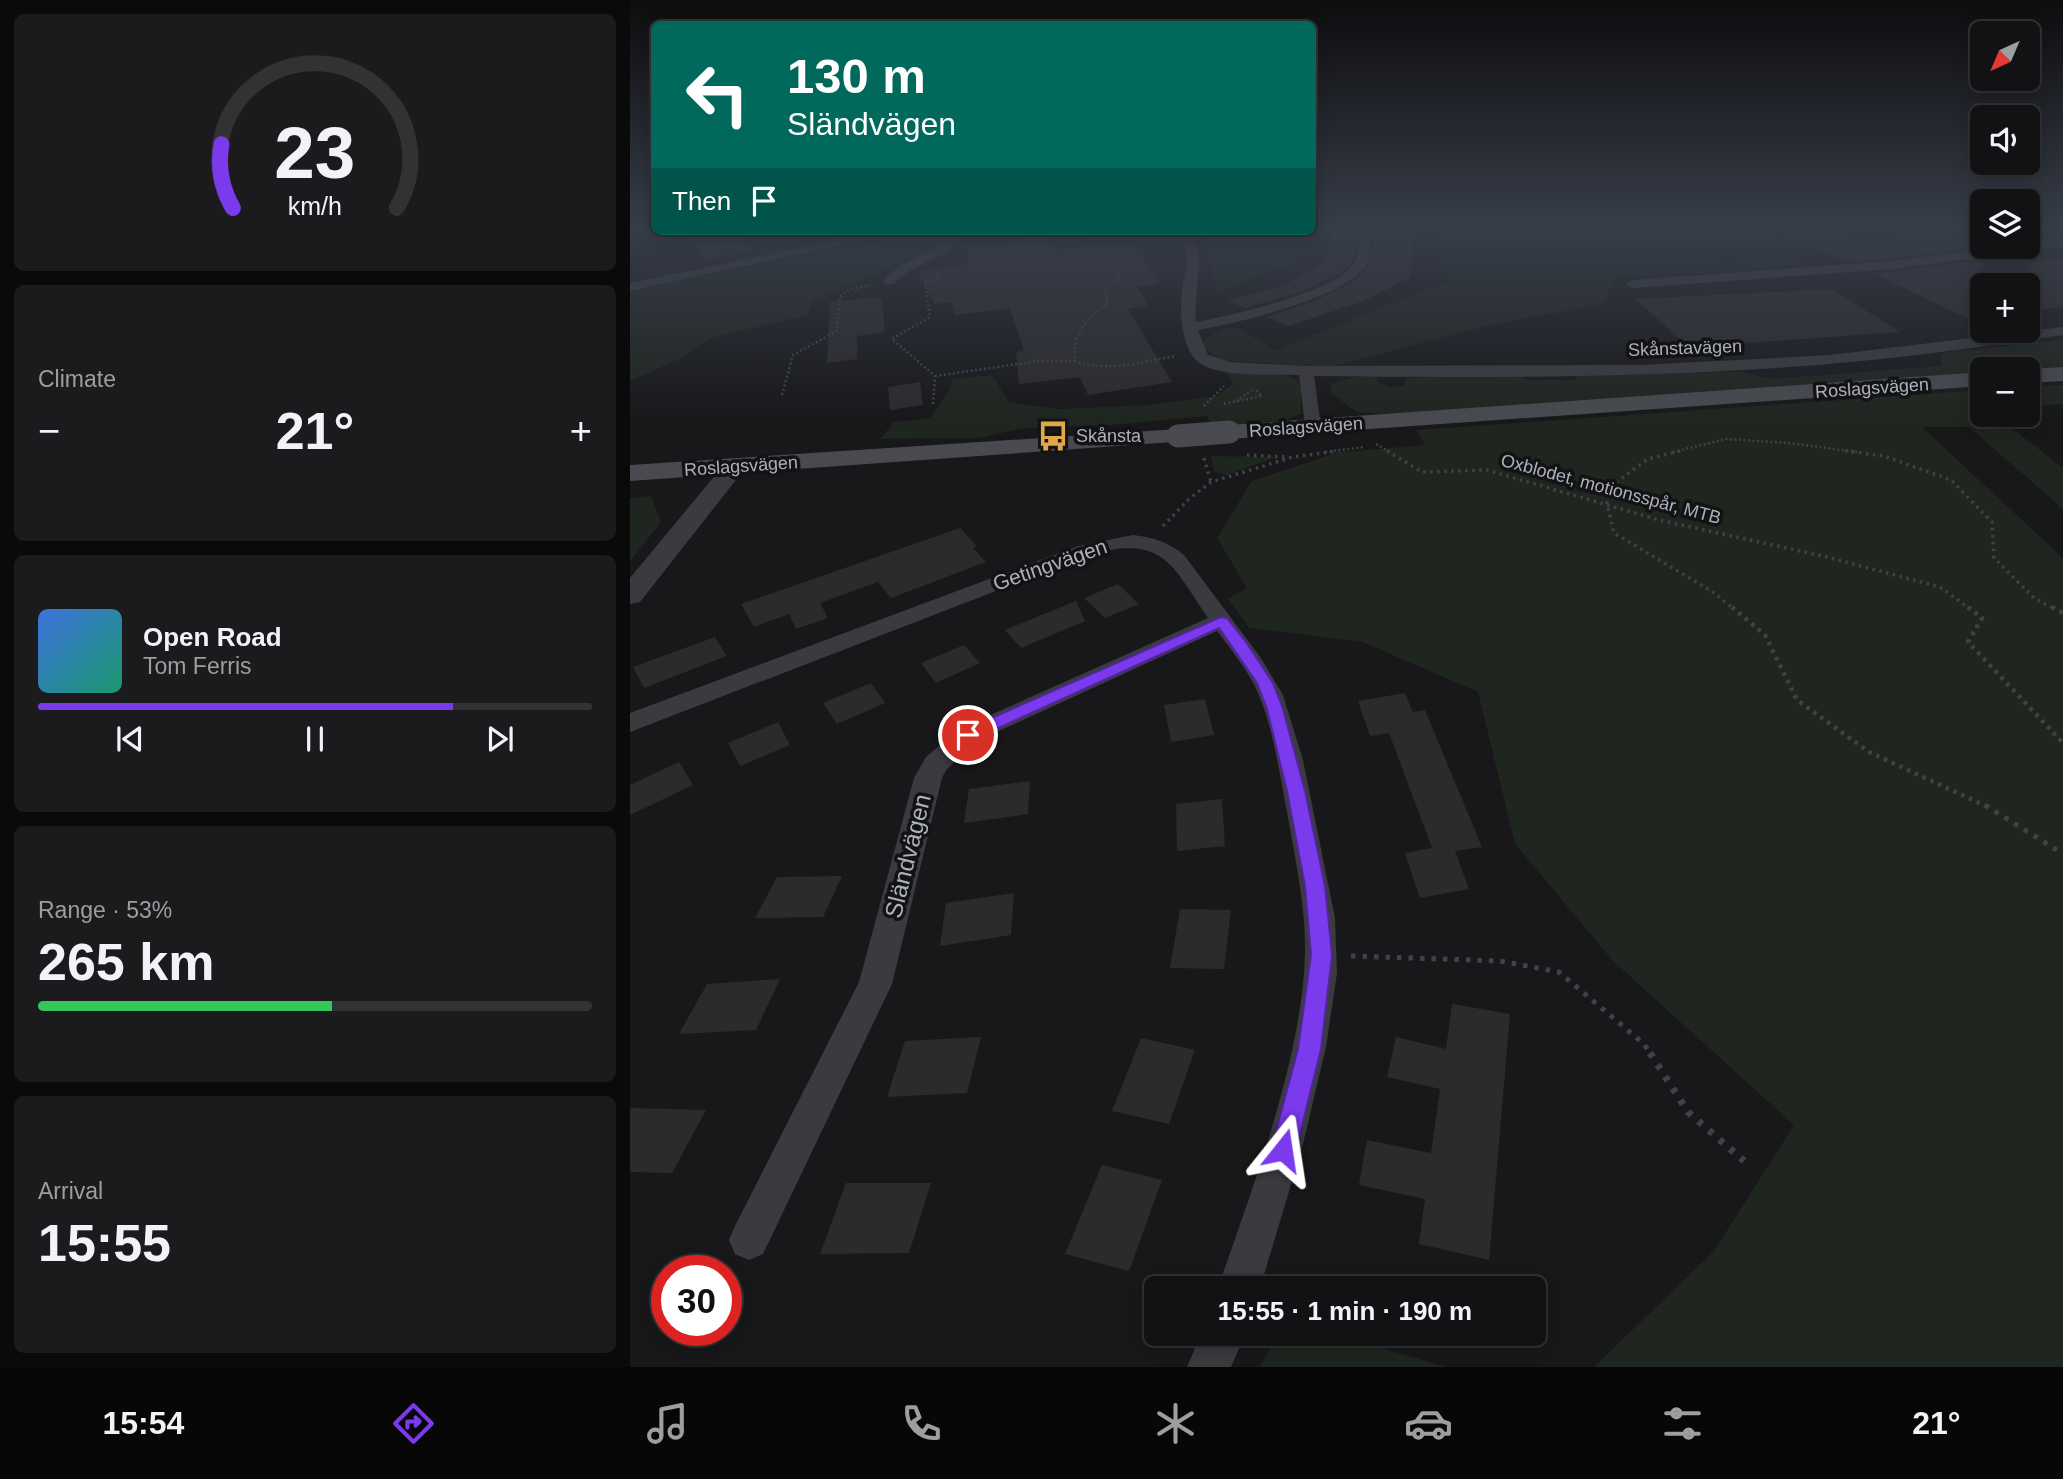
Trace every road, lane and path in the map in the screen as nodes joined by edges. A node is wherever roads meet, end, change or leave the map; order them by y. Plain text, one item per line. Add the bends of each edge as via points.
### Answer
1 (846, 292) edge
2 (926, 292) edge
3 (1106, 292) edge
4 (1189, 292) edge
5 (1312, 292) edge
6 (1192, 327) junction
7 (2063, 331) edge
8 (1197, 353) junction
9 (1075, 361) junction
10 (1306, 371) junction
11 (2063, 374) edge
12 (2040, 375) edge
13 (935, 376) junction
14 (1245, 380) dead end
15 (1970, 381) edge
16 (1224, 388) dead end
17 (782, 396) dead end
18 (933, 404) dead end
19 (1313, 426) junction
20 (1237, 441) junction
21 (1358, 441) dead end
22 (1390, 443) dead end
23 (1377, 445) junction
24 (1286, 451) dead end
25 (735, 466) junction
26 (630, 473) edge
27 (1608, 505) junction
28 (1148, 542) junction
29 (630, 596) edge
30 (2063, 613) edge
31 (1221, 621) junction
32 (630, 723) edge
33 (2063, 743) edge
34 (2063, 854) edge
35 (1321, 955) junction
36 (1744, 1161) dead end
37 (750, 1240) dead end
38 (1243, 1276) edge
39 (1218, 1346) edge
40 (1209, 1367) edge

1 - 17 path via 840,296 837,331 793,355
2 - 13 path via 930,317 892,340
3 - 9 path via 1107,304 1078,333 1072,349
4 - 6 street
5 - 6 street
6 - 8 street
7 - 10 street, Skånstavägen via 1889,354 1753,365 1542,372
8 - 9 path via 1100,367
8 - 10 street, Skånstavägen via 1206,362 1222,365
9 - 13 path via 1039,361
10 - 19 street
11 - 12 main road
13 - 18 path
14 - 16 path via 1262,397 1201,409
15 - 19 main road, Roslagsvägen
19 - 20 main road, Roslagsvägen
20 - 24 path
20 - 25 main road, Roslagsvägen, bridge via 1178,436
21 - 23 path, Oxblodet, motionsspår, MTB
22 - 23 path
23 - 27 path, Oxblodet, motionsspår, MTB via 1422,472 1487,470
23 - 28 path via 1293,457 1211,482
25 - 26 main road, Roslagsvägen
25 - 29 street
27 - 30 path via 1604,491 1648,459 1726,439 1884,456 1951,480 1992,522 1994,558 2035,599
27 - 33 path, Oxblodet, motionsspår, MTB via 1940,587 1982,618 1968,642
27 - 34 path via 1614,533 1713,592 1765,635 1797,700 1869,752 1984,804
28 - 31 street via 1176,558
28 - 32 street, Getingvägen via 1123,541 1085,550
31 - 35 street via 1253,664 1275,709 1315,886
31 - 37 street, Sländvägen via 968,735 935,764 875,984
35 - 36 path via 1500,961 1559,972 1644,1044 1688,1112
35 - 38 street via 1309,1049 1277,1175
39 - 40 street

